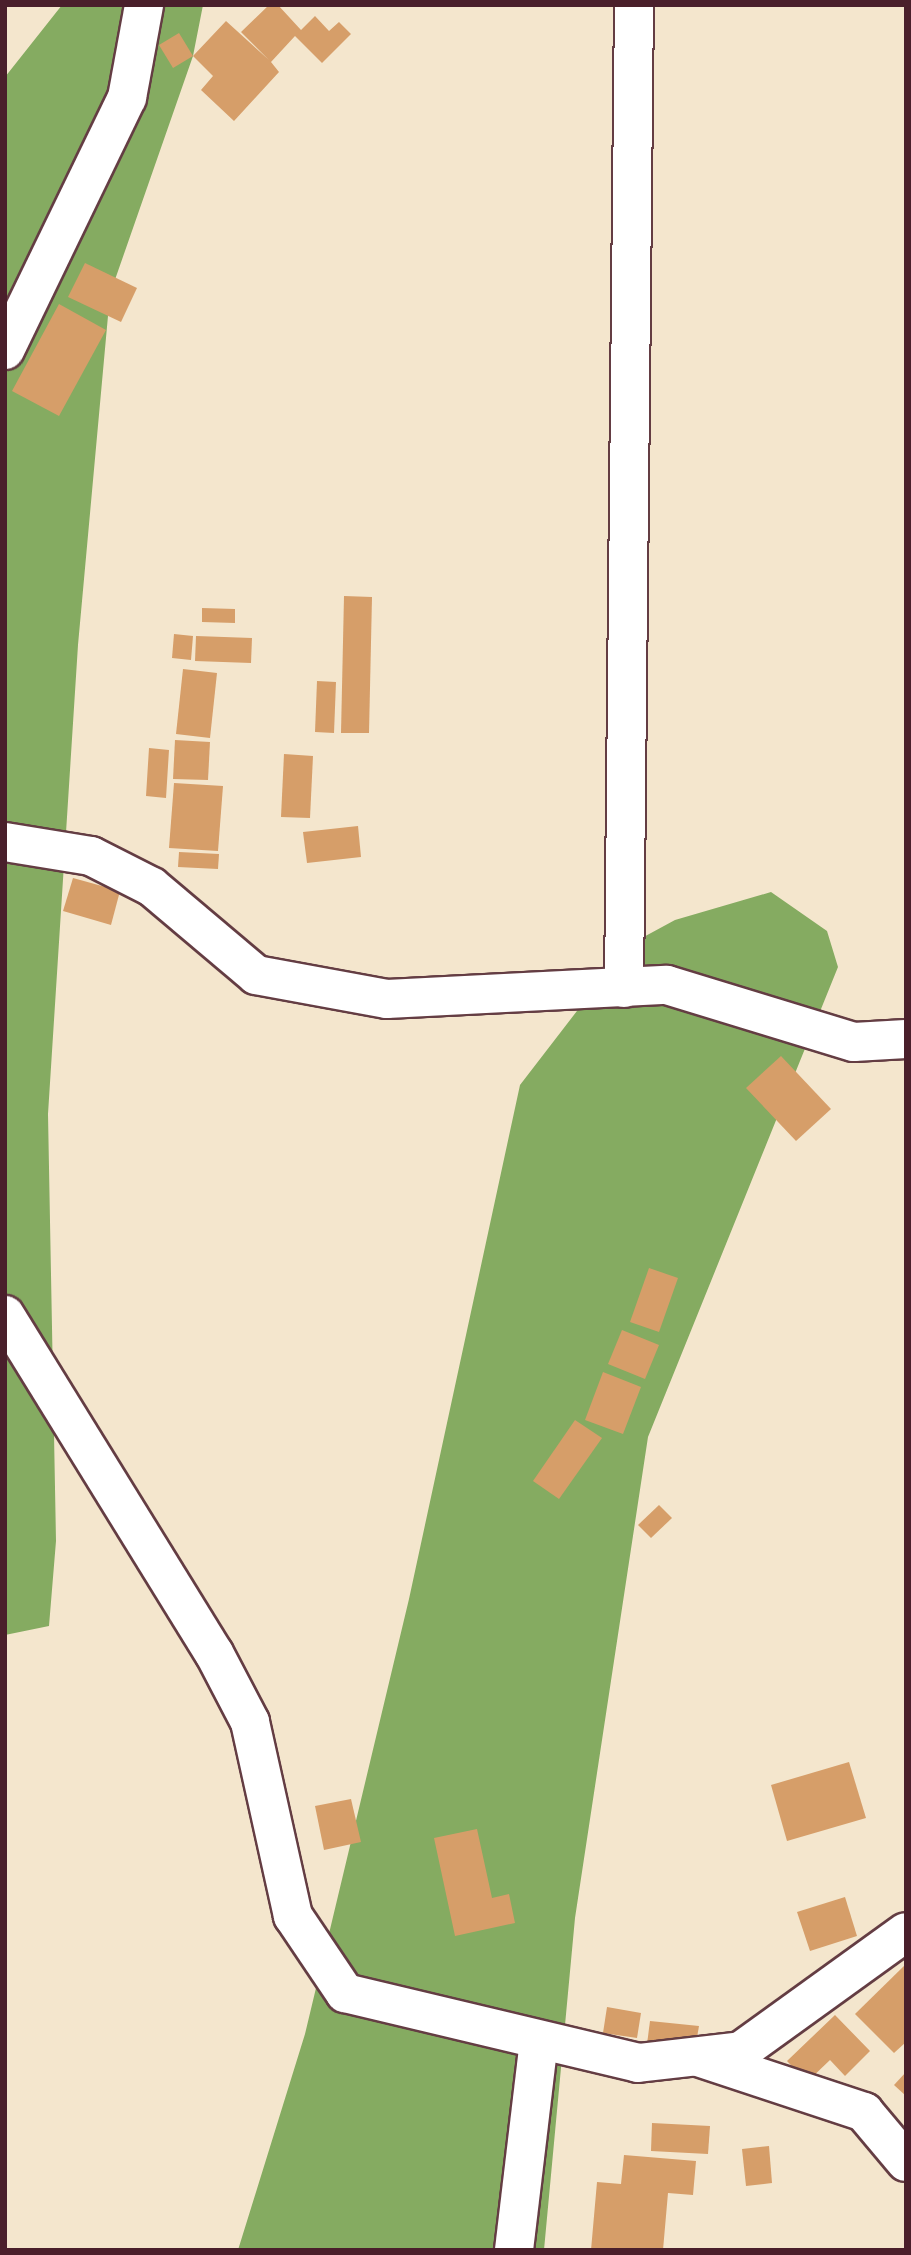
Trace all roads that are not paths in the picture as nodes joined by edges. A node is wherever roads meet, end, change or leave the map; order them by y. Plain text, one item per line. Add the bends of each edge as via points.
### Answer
1 (144, 5) edge
2 (634, 5) edge
3 (5, 350) edge
4 (5, 842) edge
5 (624, 988) junction
6 (906, 1039) edge
7 (5, 1314) edge
8 (906, 1932) edge
9 (539, 2040) junction
10 (696, 2056) junction
11 (906, 2162) edge
12 (514, 2250) edge

1 - 3 street via 127,98
2 - 5 street
4 - 5 street via 91,856 152,887 256,975 387,999
5 - 6 street via 667,985 854,1042
7 - 9 street via 214,1653 250,1723 293,1916 345,1993
8 - 10 street via 741,2050
9 - 10 street via 639,2063
9 - 12 street
10 - 11 street via 864,2112

